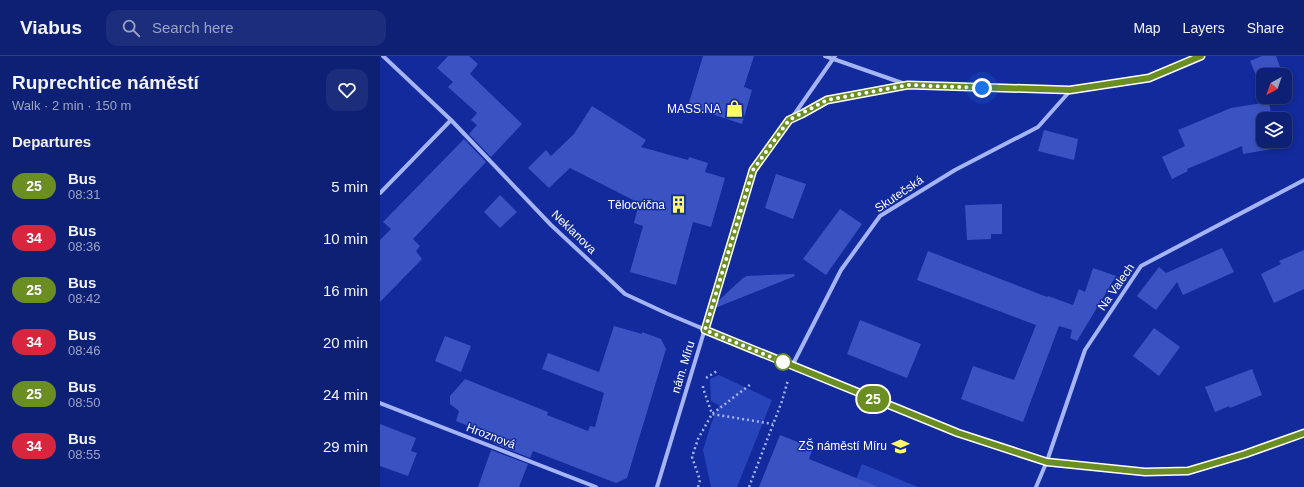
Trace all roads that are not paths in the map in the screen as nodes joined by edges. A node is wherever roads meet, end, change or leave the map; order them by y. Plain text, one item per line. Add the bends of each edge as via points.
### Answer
1 (383, 56) edge
2 (825, 56) edge
3 (1201, 56) edge
4 (834, 58) edge
5 (908, 85) junction
6 (1070, 90) junction
7 (451, 120) junction
8 (789, 120) junction
9 (1304, 180) edge
10 (380, 192) edge
11 (705, 330) junction
12 (792, 366) junction
13 (380, 403) edge
14 (1304, 433) edge
15 (1047, 462) junction
16 (596, 487) edge
17 (657, 487) edge
18 (1036, 487) edge

1 - 7 street, Neklanova
2 - 4 street
3 - 6 street via 1149,78
4 - 5 street
4 - 8 street
5 - 6 street
5 - 8 street via 827,100
6 - 12 street, Skutečská via 1038,127 955,170 880,216 841,270
7 - 10 street
7 - 11 street, Neklanova via 551,225 625,294
8 - 11 street via 753,170
9 - 15 street, Na Valech via 1141,266 1085,350
11 - 12 street, nám. Míru
11 - 17 street, nám. Míru
12 - 15 street, nám. Míru via 958,433
13 - 16 street, Hroznová
14 - 15 street, nám. Míru via 1188,471 1145,472
15 - 18 street, Na Valech

